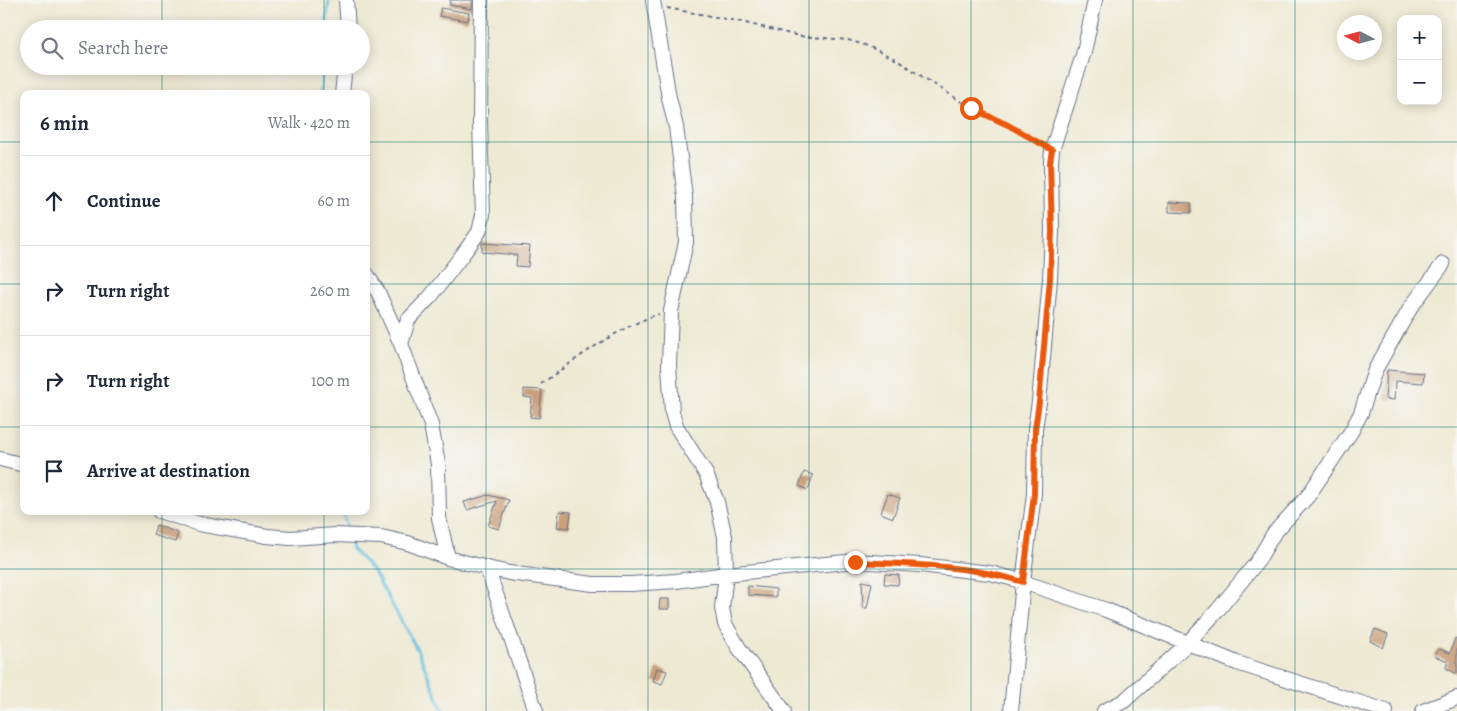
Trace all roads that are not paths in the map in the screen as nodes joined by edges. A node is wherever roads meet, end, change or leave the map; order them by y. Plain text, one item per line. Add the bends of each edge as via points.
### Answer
1 (346, 0) edge
2 (481, 0) edge
3 (1095, 0) edge
4 (653, 2) edge
5 (347, 20) edge
6 (344, 75) edge
7 (342, 90) edge
8 (1443, 264) dead end
9 (370, 279) edge
10 (401, 344) junction
11 (0, 459) edge
12 (20, 464) edge
13 (171, 515) edge
14 (448, 558) junction
15 (487, 568) junction
16 (726, 574) junction
17 (1023, 582) junction
18 (1187, 643) junction
19 (1457, 698) edge
20 (536, 711) edge
21 (784, 711) edge
22 (1011, 711) edge
23 (1104, 711) edge
24 (1386, 711) edge
25 (1423, 711) edge

1 - 5 street
2 - 10 street via 483,215 478,232 463,254 408,320
3 - 17 street via 1084,52 1050,162 1050,279 1035,429 1034,494
4 - 16 street via 685,196 686,242 670,310 672,412 676,426 713,489 725,537
6 - 7 street
8 - 18 street via 1411,307 1375,370 1361,413 1308,496 1274,532 1256,562
9 - 10 street
10 - 14 street via 433,435 438,464 439,518
11 - 12 street
13 - 14 street via 199,524 267,536 372,535 408,543
14 - 15 street
15 - 16 street via 610,585
15 - 20 street
16 - 17 street via 855,562 938,567
16 - 21 street via 722,608 725,624
17 - 18 street via 1106,610
17 - 22 street
18 - 23 street via 1124,701
18 - 24 street via 1275,676
19 - 25 street

